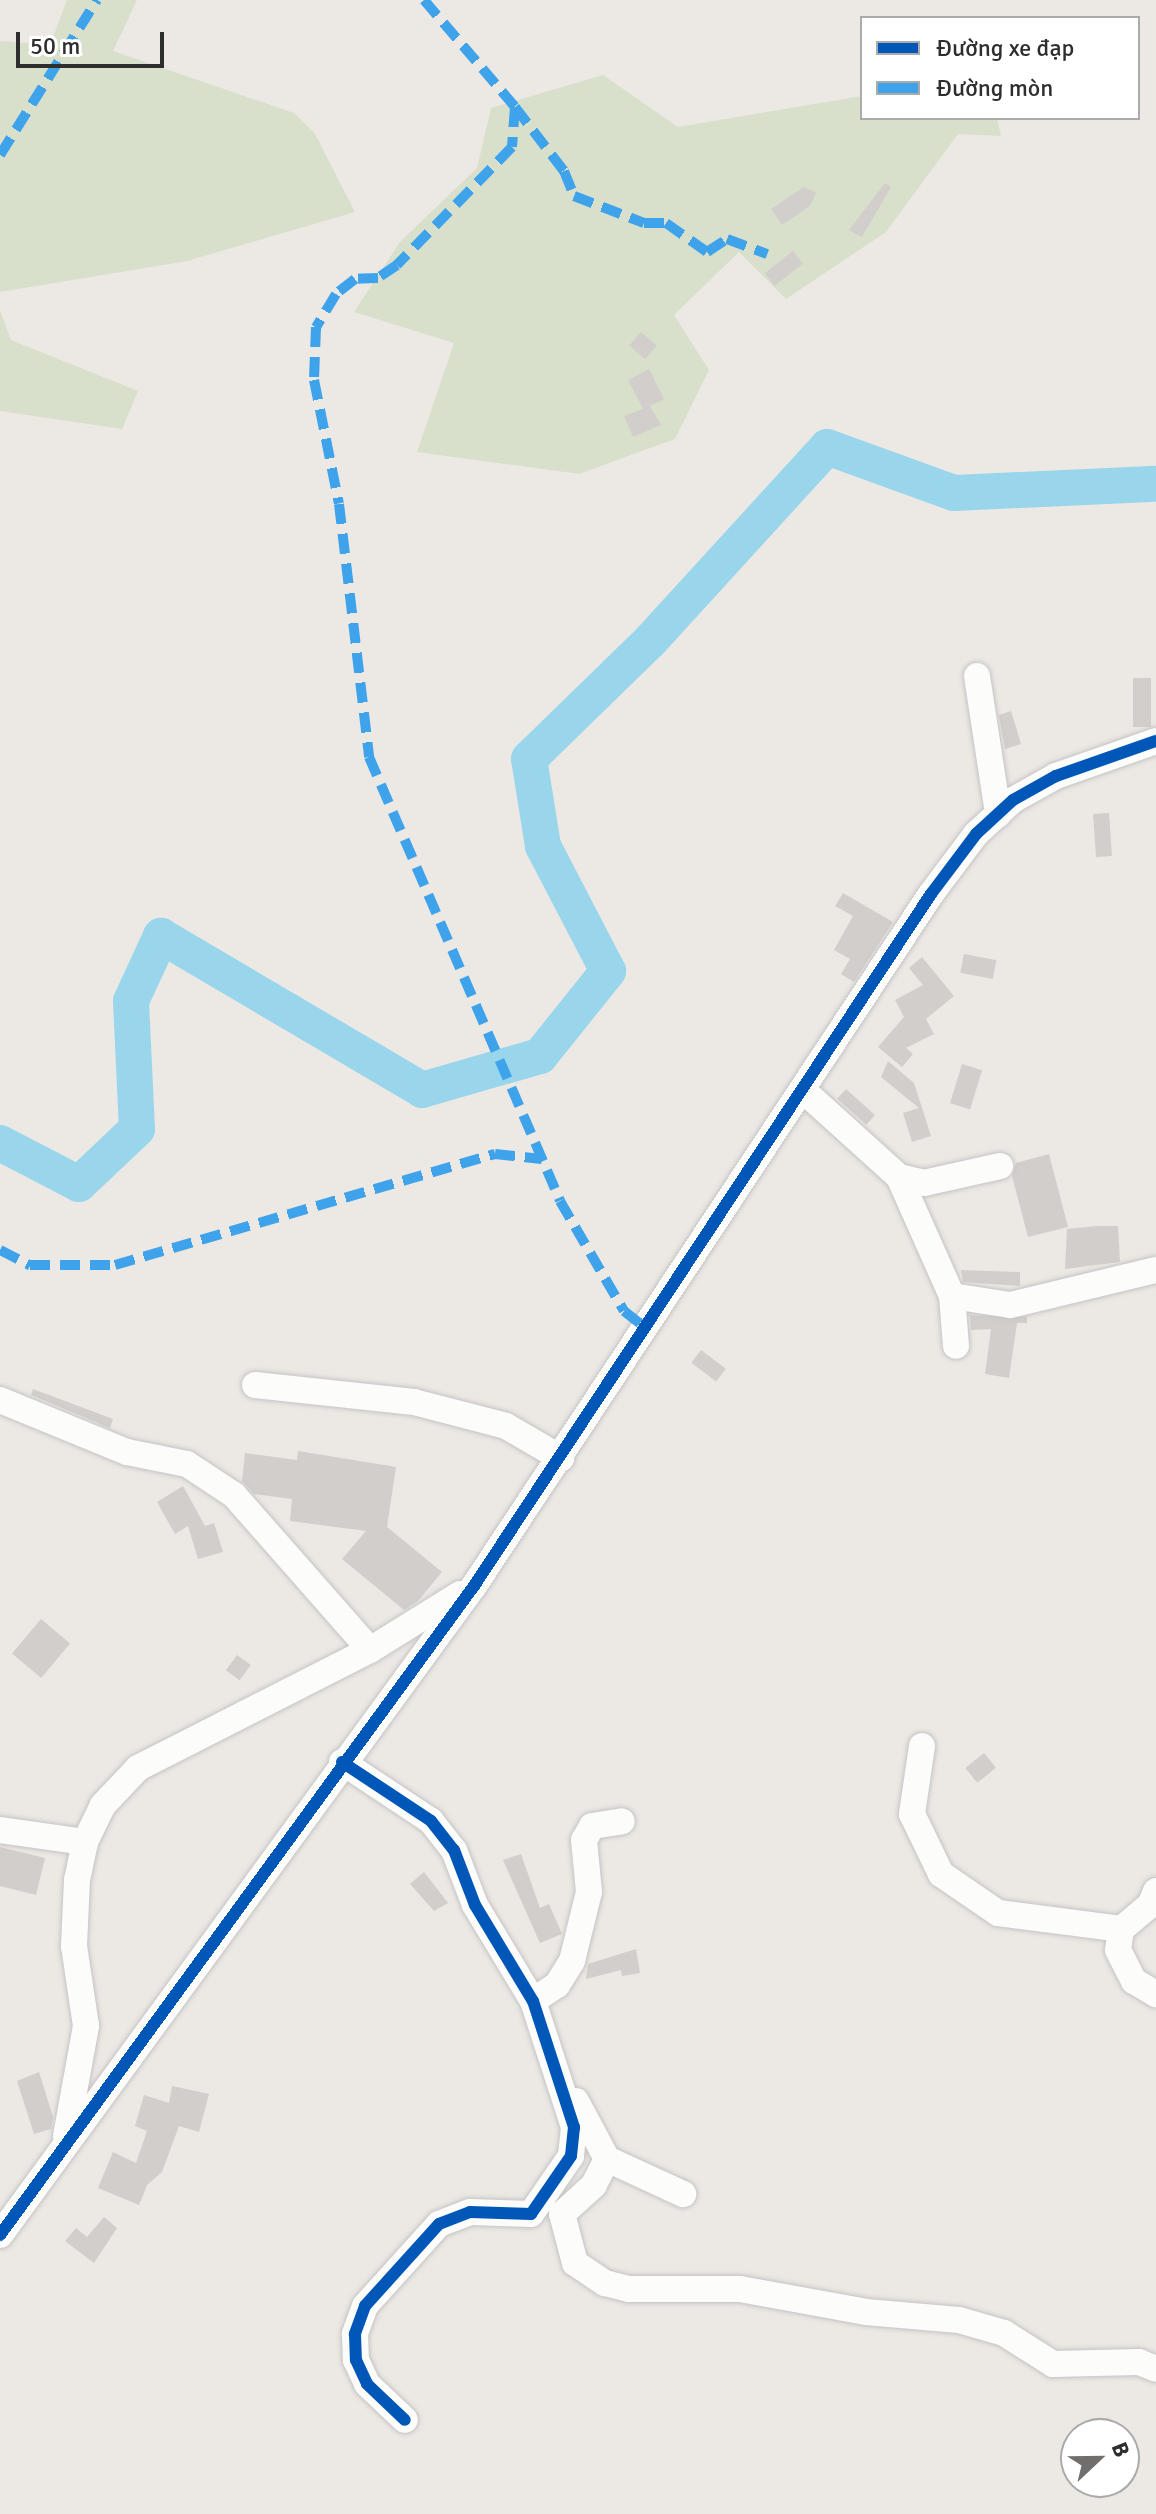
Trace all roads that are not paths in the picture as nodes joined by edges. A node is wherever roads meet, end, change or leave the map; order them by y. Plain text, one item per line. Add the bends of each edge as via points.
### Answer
1 (977, 676) dead end
2 (1156, 741) edge
3 (998, 814) junction
4 (805, 1092) junction
5 (1000, 1166) dead end
6 (899, 1177) junction
7 (1156, 1270) edge
8 (952, 1296) junction
9 (956, 1346) dead end
10 (255, 1385) dead end
11 (0, 1400) edge
12 (561, 1458) junction
13 (474, 1586) junction
14 (370, 1650) junction
15 (922, 1746) dead end
16 (342, 1762) junction
17 (622, 1821) dead end
18 (0, 1830) edge
19 (85, 1842) junction
20 (1156, 1891) edge
21 (1121, 1929) junction
22 (1156, 1994) edge
23 (533, 2001) junction
24 (544, 2046) junction
25 (64, 2147) junction
26 (607, 2159) junction
27 (683, 2194) dead end
28 (0, 2235) edge
29 (1156, 2369) edge
30 (405, 2420) dead end

1 - 3 street
2 - 3 street via 1056,776
3 - 4 street via 931,894
4 - 6 street
4 - 12 street
5 - 6 street via 924,1183
6 - 8 street
7 - 8 street via 1010,1305
8 - 9 street
10 - 12 street via 414,1402 506,1426
11 - 14 street via 127,1452 187,1464 222,1487
12 - 13 street
13 - 14 street
13 - 16 street
14 - 19 street via 138,1768 103,1805
15 - 21 street via 912,1814 941,1874 998,1913
16 - 23 street via 431,1821
16 - 25 street
17 - 23 street via 592,1826 584,1840 582,1864 589,1892 572,1961 557,1985
18 - 19 street
19 - 25 street via 74,1946 86,2026
20 - 21 street via 1150,1905
21 - 22 street via 1118,1950 1134,1981
23 - 24 street
24 - 26 street
24 - 30 street via 574,2127 571,2156 556,2184 531,2214 470,2212 439,2224 365,2306 355,2334 356,2360 367,2384
25 - 28 street
26 - 27 street
26 - 29 street via 594,2185 562,2214 575,2263 605,2283 629,2289 740,2289 866,2312 959,2320 1004,2333 1053,2364 1139,2362

